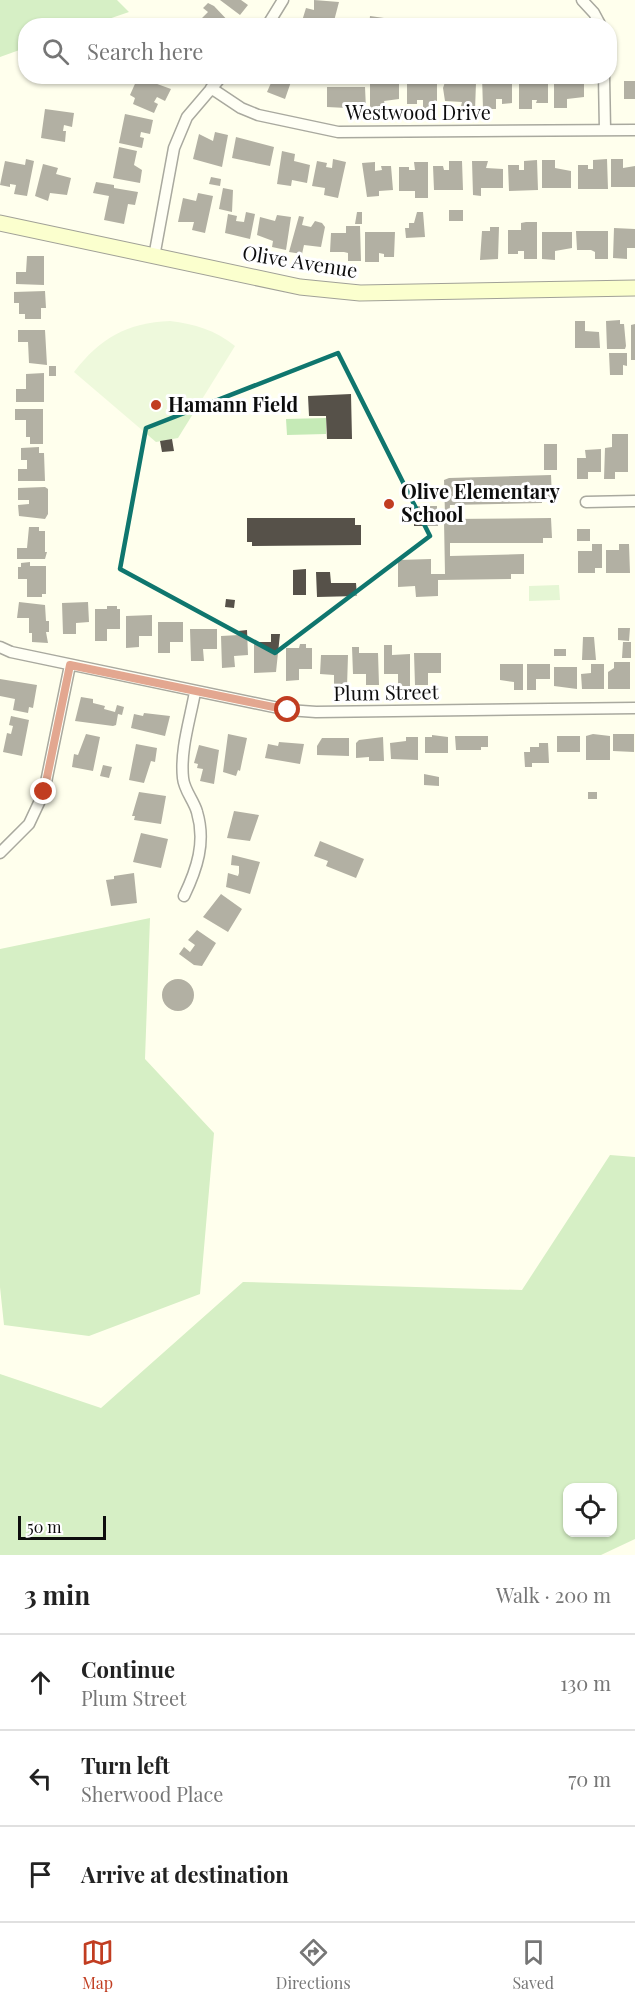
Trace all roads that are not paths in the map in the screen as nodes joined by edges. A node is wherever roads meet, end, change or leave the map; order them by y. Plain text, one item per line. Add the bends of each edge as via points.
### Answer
1 (283, 0) edge
2 (582, 0) edge
3 (272, 18) edge
4 (597, 18) edge
5 (214, 84) edge
6 (604, 84) edge
7 (210, 88) junction
8 (605, 130) junction
9 (635, 130) edge
10 (0, 223) edge
11 (154, 257) junction
12 (635, 288) edge
13 (635, 501) edge
14 (586, 502) dead end
15 (0, 647) edge
16 (70, 665) junction
17 (195, 692) junction
18 (635, 708) edge
19 (0, 853) edge
20 (184, 896) dead end

1 - 3 street
2 - 4 street
5 - 7 street
6 - 8 street
7 - 8 street, Westwood Drive via 258,115 338,132
7 - 11 street via 187,117 174,148
8 - 9 street, Westwood Drive
10 - 11 street, Olive Avenue
11 - 12 street, Olive Avenue via 300,287 360,293
13 - 14 street
15 - 16 street, Plum Street
16 - 17 street, Plum Street
16 - 19 street via 44,792 29,824
17 - 18 street, Plum Street via 316,712
17 - 20 street via 182,758 183,781 197,811 202,842 196,872

